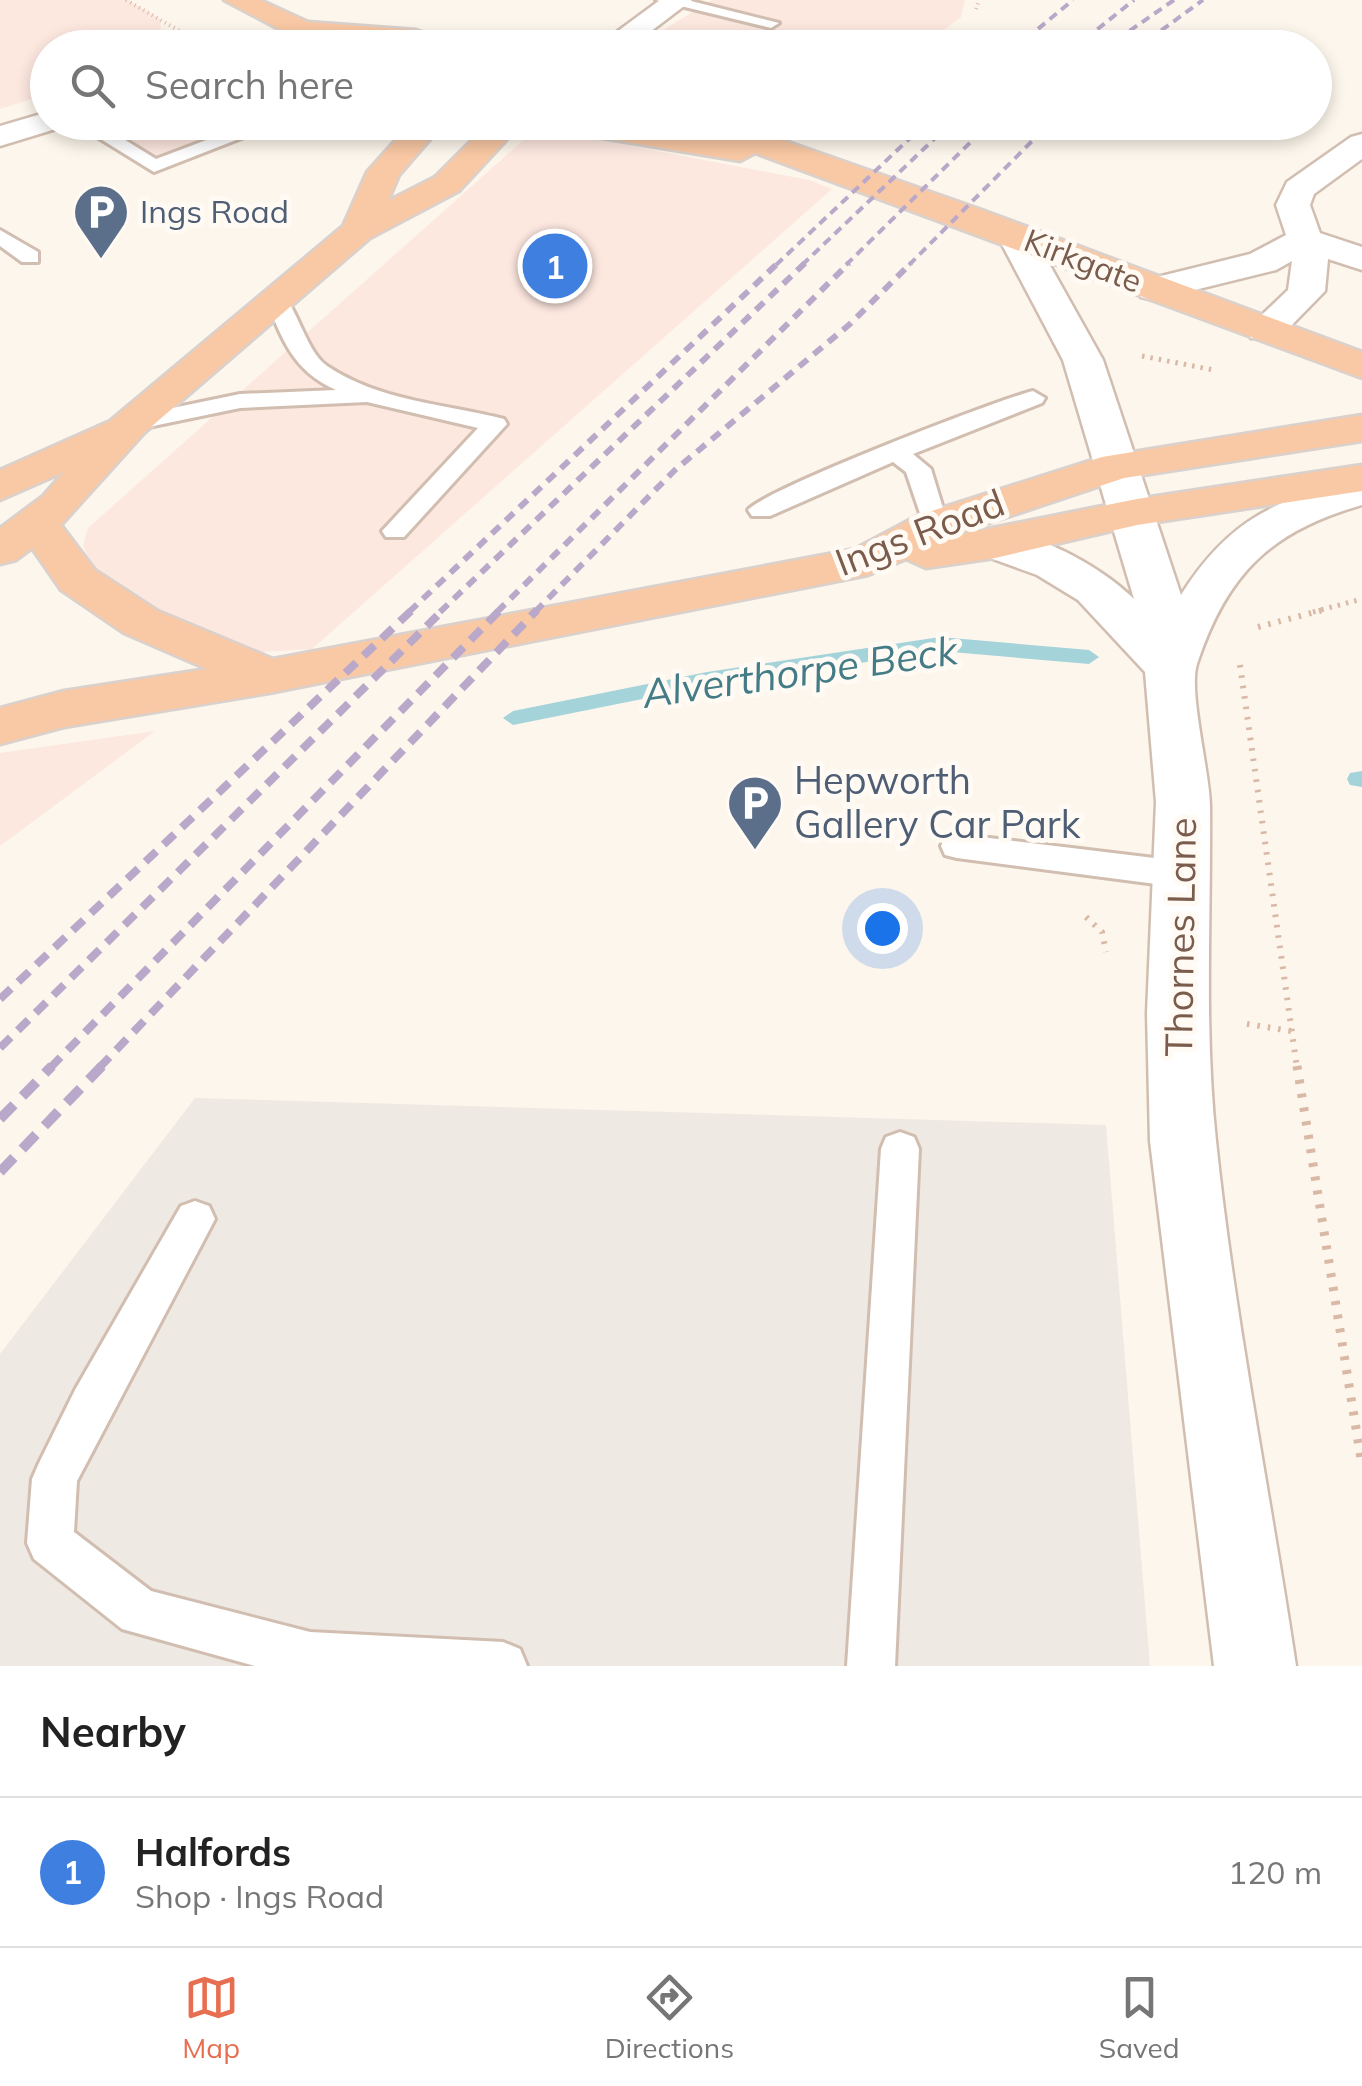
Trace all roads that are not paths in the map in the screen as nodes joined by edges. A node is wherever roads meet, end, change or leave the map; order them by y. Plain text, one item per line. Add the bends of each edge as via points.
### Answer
1 (672, 1) edge
2 (252, 2) edge
3 (771, 23) dead end
4 (306, 30) edge
5 (633, 30) edge
6 (30, 126) edge
7 (0, 136) edge
8 (111, 140) edge
9 (224, 140) edge
10 (413, 140) edge
11 (490, 140) edge
12 (678, 140) edge
13 (749, 140) edge
14 (1362, 144) edge
15 (802, 159) junction
16 (358, 230) junction
17 (1015, 235) junction
18 (0, 236) edge
19 (1305, 239) junction
20 (30, 257) dead end
21 (1362, 259) edge
22 (1154, 289) junction
23 (277, 298) junction
24 (1265, 330) junction
25 (1362, 366) edge
26 (376, 397) junction
27 (1033, 398) dead end
28 (130, 424) junction
29 (1362, 428) edge
30 (894, 451) junction
31 (1118, 466) junction
32 (1362, 478) edge
33 (0, 486) edge
34 (1362, 491) edge
35 (761, 510) dead end
36 (1136, 512) junction
37 (936, 525) junction
38 (395, 531) dead end
39 (18, 536) edge
40 (995, 544) junction
41 (868, 562) junction
42 (1170, 669) junction
43 (269, 676) junction
44 (0, 706) edge
45 (64, 709) junction
46 (0, 726) edge
47 (956, 846) dead end
48 (1179, 874) junction
49 (900, 1149) dead end
50 (195, 1219) dead end
51 (503, 1666) edge
52 (871, 1666) edge
53 (1255, 1666) edge

1 - 3 lane
1 - 5 street
2 - 4 highway
6 - 7 street
8 - 9 lane via 154,166
10 - 16 highway via 384,172
11 - 16 highway via 447,184
12 - 15 highway, Kirkgate
13 - 15 highway, Kirkgate
14 - 19 street via 1300,189 1293,205
15 - 17 highway, Kirkgate
16 - 23 highway
17 - 22 highway, Kirkgate
17 - 31 street, Thornes Lane via 1076,344
18 - 20 lane
19 - 21 street
19 - 22 street via 1262,262
19 - 24 street via 1306,291
22 - 24 highway, Kirkgate
23 - 26 lane via 299,352 337,382
23 - 28 highway
24 - 25 highway, Kirkgate
26 - 28 lane via 240,401
26 - 38 lane via 495,424
27 - 30 lane
28 - 33 highway
28 - 39 highway
29 - 31 highway, Ings Road
30 - 35 lane
30 - 37 lane via 918,469
31 - 36 street, Thornes Lane
31 - 37 highway, Ings Road
32 - 36 highway
34 - 42 street via 1300,506 1235,548 1198,604
36 - 40 highway
36 - 42 street, Thornes Lane
37 - 41 highway, Ings Road
39 - 43 highway via 126,612
40 - 41 highway
40 - 42 street via 1087,580
41 - 43 highway, Ings Road
42 - 48 street, Thornes Lane via 1183,802
43 - 45 highway, Ings Road
44 - 45 highway, Ings Road
45 - 46 highway, Ings Road
47 - 48 lane
48 - 53 street, Thornes Lane via 1176,1013 1183,1140
49 - 52 lane
50 - 51 lane via 54,1479 50,1543 139,1612 310,1656

